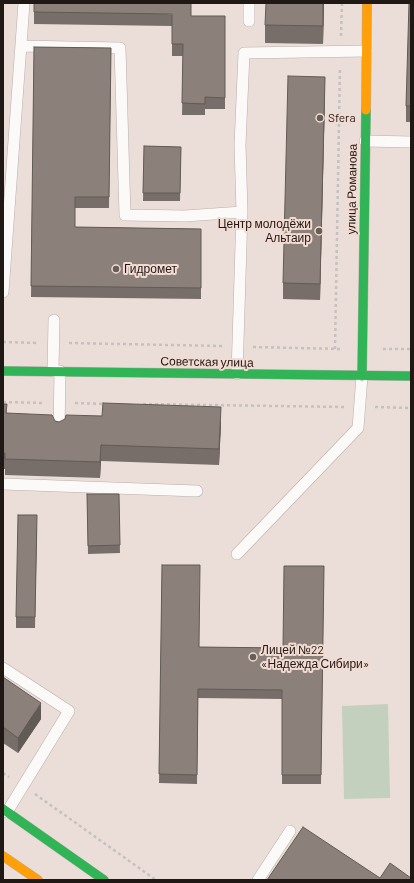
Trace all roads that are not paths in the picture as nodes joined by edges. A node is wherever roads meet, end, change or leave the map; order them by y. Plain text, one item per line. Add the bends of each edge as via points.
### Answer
1 (24, 3) edge
2 (249, 3) edge
3 (367, 3) edge
4 (249, 21) dead end
5 (21, 46) junction
6 (366, 51) junction
7 (365, 141) junction
8 (411, 142) edge
9 (242, 212) junction
10 (3, 292) edge
11 (54, 320) dead end
12 (3, 371) edge
13 (56, 371) junction
14 (237, 374) junction
15 (362, 376) junction
16 (411, 376) edge
17 (59, 431) edge
18 (3, 484) edge
19 (197, 491) dead end
20 (237, 554) dead end
21 (3, 668) edge
22 (5, 811) edge
23 (290, 831) dead end
24 (3, 856) edge
25 (38, 880) edge
26 (104, 880) edge
27 (258, 880) edge

1 - 5 lane
2 - 4 lane
3 - 6 street, улица Романова
5 - 9 lane via 120,48 125,215 185,216
5 - 10 lane
6 - 7 street, улица Романова
6 - 9 lane via 244,53 240,145
7 - 8 lane
7 - 15 street, улица Романова
9 - 14 lane
11 - 13 lane
12 - 13 street, Советская улица
13 - 14 street, Советская улица
13 - 17 lane
14 - 15 street, Советская улица
15 - 16 street, Советская улица
15 - 20 lane via 358,428
18 - 19 lane via 57,482
21 - 22 lane via 69,711
22 - 26 street
23 - 27 lane
24 - 25 street

